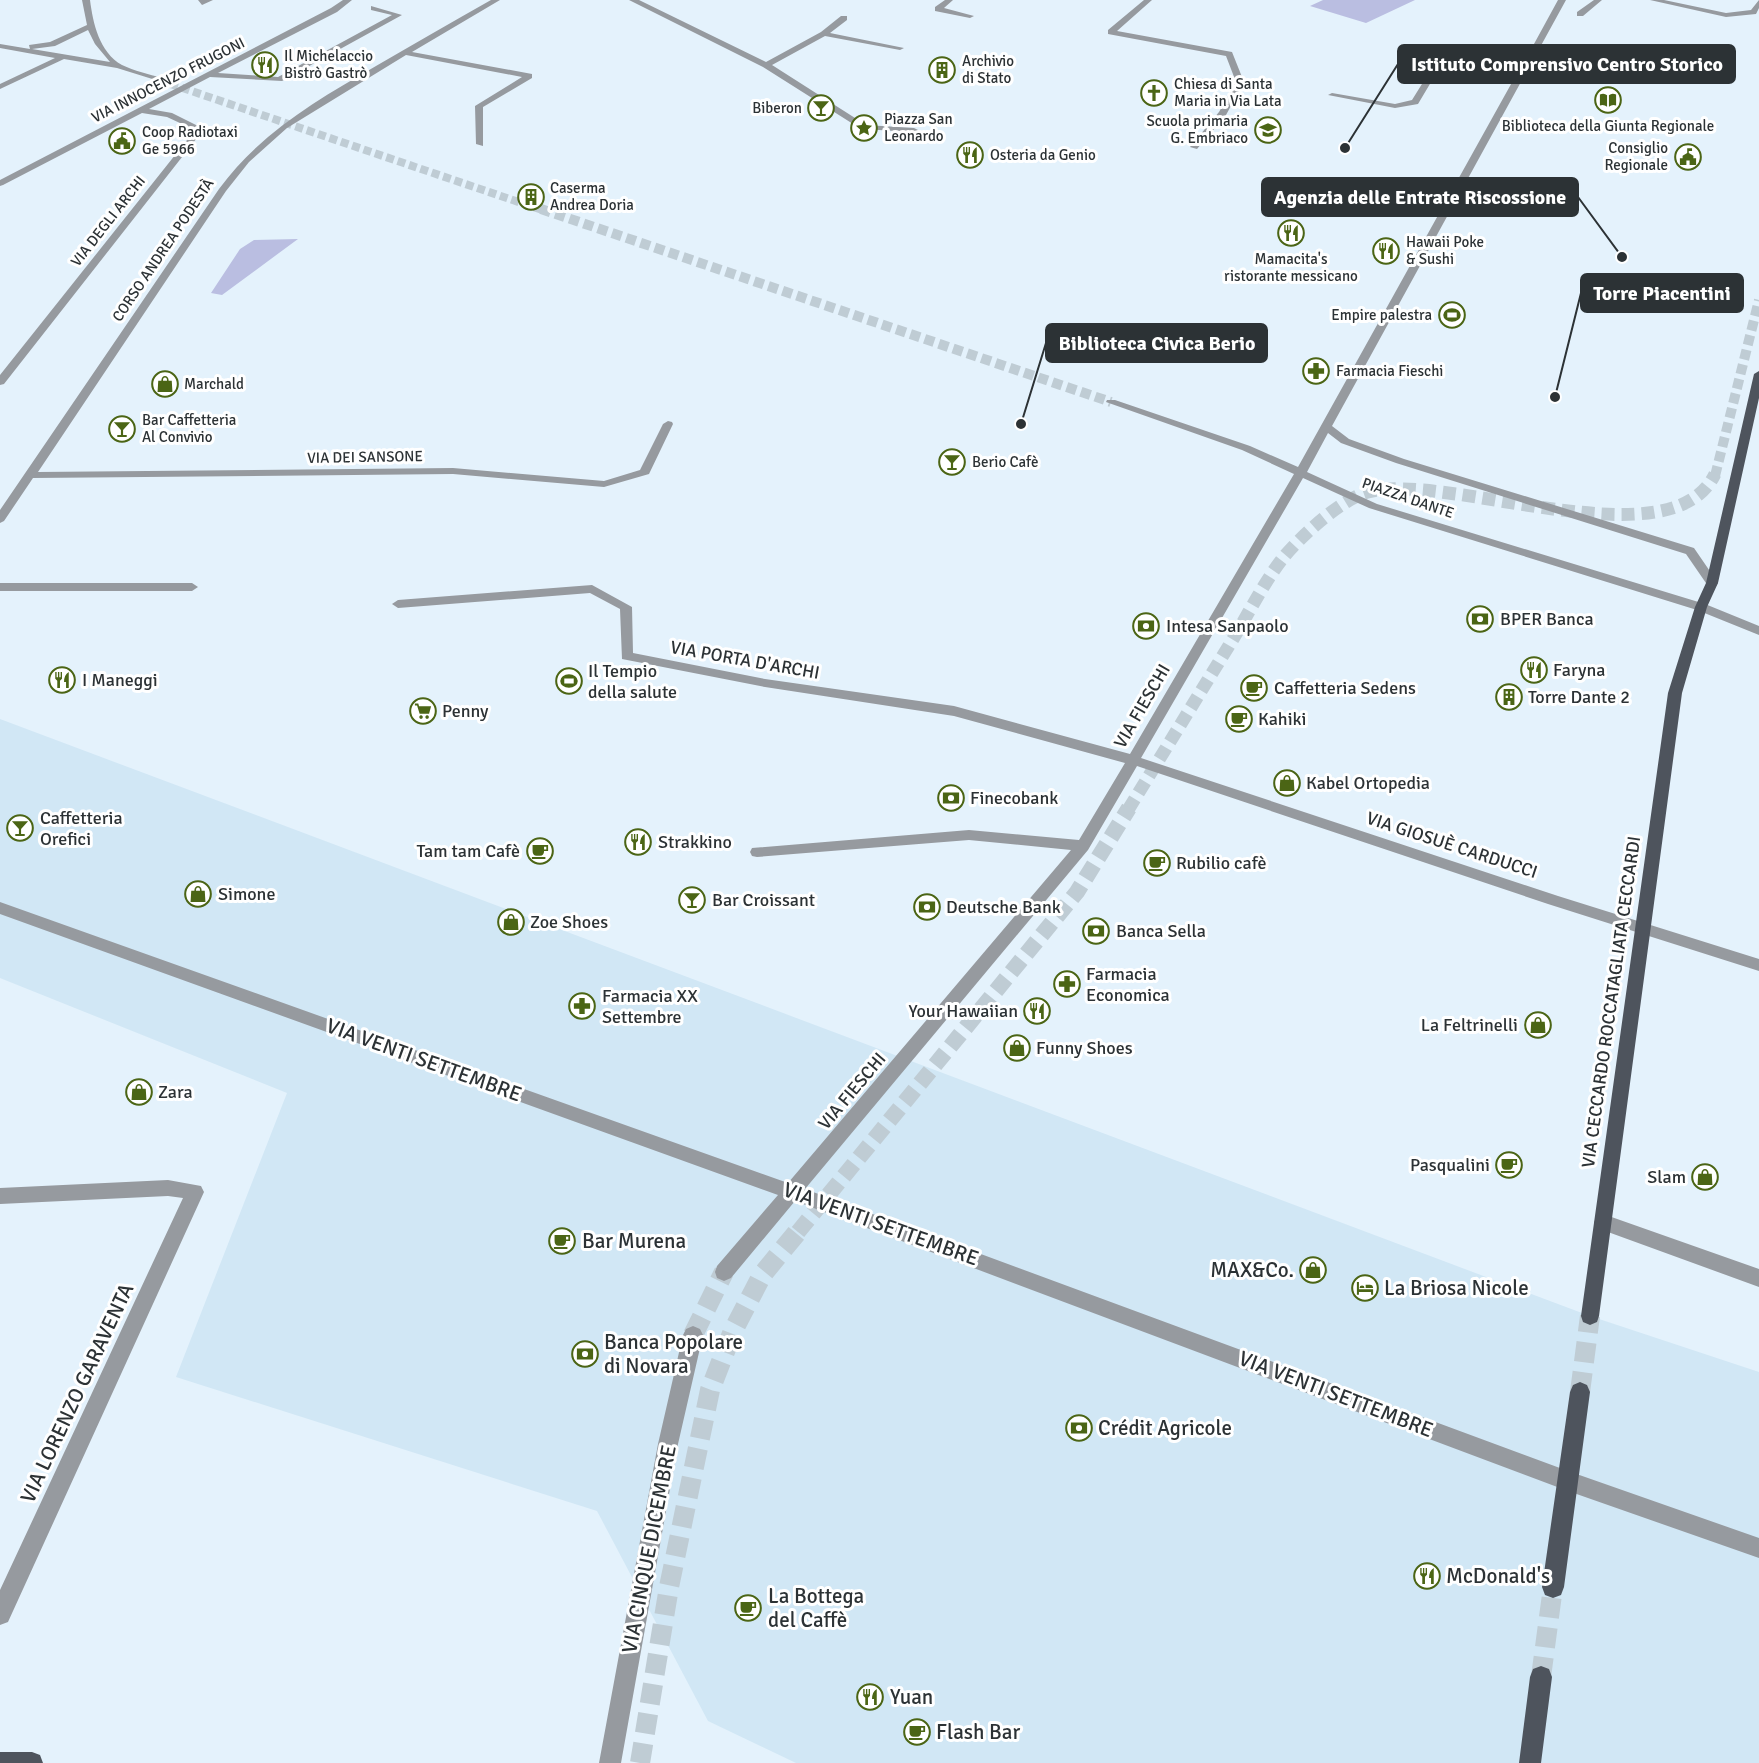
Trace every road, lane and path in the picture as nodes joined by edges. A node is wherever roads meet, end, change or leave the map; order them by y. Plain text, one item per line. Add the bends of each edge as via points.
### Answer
1 (86, 0) edge
2 (202, 0) edge
3 (209, 0) edge
4 (348, 0) edge
5 (496, 0) edge
6 (633, 0) edge
7 (949, 0) edge
8 (1148, 0) edge
9 (1562, 0) edge
10 (1599, 0) edge
11 (1654, 0) edge
12 (1759, 2) edge
13 (374, 8) dead end
14 (1580, 14) dead end
15 (970, 16) dead end
16 (844, 18) dead end
17 (89, 27) junction
18 (824, 34) junction
19 (2, 47) edge
20 (900, 48) dead end
21 (406, 53) junction
22 (62, 57) junction
23 (766, 65) junction
24 (118, 66) junction
25 (1527, 67) junction
26 (205, 75) junction
27 (159, 80) tunnel mouth
28 (0, 87) edge
29 (1332, 95) dead end
30 (141, 110) junction
31 (914, 130) dead end
32 (480, 144) dead end
33 (1194, 147) dead end
34 (0, 183) edge
35 (1759, 374) edge
36 (0, 382) edge
37 (1111, 402) tunnel mouth
38 (668, 424) dead end
39 (1325, 426) junction
40 (1301, 472) junction
41 (31, 476) junction
42 (0, 519) edge
43 (1712, 583) junction
44 (0, 586) edge
45 (192, 587) dead end
46 (398, 604) dead end
47 (1701, 607) junction
48 (1759, 631) edge
49 (1133, 760) junction
50 (1083, 846) junction
51 (757, 852) dead end
52 (0, 908) edge
53 (1642, 927) junction
54 (1759, 965) edge
55 (791, 1192) junction
56 (0, 1196) edge
57 (1603, 1222) junction
58 (724, 1272) tunnel mouth
59 (1759, 1278) edge
60 (1590, 1316) tunnel mouth
61 (693, 1335) tunnel mouth
62 (1580, 1392) tunnel mouth
63 (1568, 1481) junction
64 (1759, 1548) edge
65 (1553, 1587) tunnel mouth
66 (0, 1614) edge
67 (1541, 1677) tunnel mouth
68 (0, 1763) edge
69 (32, 1763) edge
70 (610, 1763) edge
71 (1530, 1763) edge

1 - 17 street
2 - 3 street
4 - 26 street, VIA INNOCENZO FRUGONI
5 - 21 street, CORSO ANDREA PODESTÀ
6 - 23 street
7 - 15 street via 938,9
8 - 33 street via 1111,32 1229,54 1240,82 1223,113
9 - 25 street, VIA FIESCHI
10 - 14 street
11 - 12 street via 1726,15 1753,12
13 - 26 street via 398,15 279,79
16 - 18 street
17 - 19 street via 43,46
17 - 24 street via 98,47
18 - 20 street
18 - 23 street
19 - 22 street
21 - 32 street via 529,76 479,106
21 - 41 street, CORSO ANDREA PODESTÀ via 284,126 246,160 209,209
22 - 24 street
22 - 28 street
23 - 31 street via 864,127
24 - 27 street
25 - 29 street via 1444,55 1415,102 1395,106
25 - 39 street, VIA FIESCHI
26 - 30 street, VIA INNOCENZO FRUGONI
30 - 34 street, VIA INNOCENZO FRUGONI
30 - 36 street, VIA DEGLI ARCHI via 169,115 200,129
35 - 43 main road
37 - 40 street, PIAZZA DANTE via 1246,448
38 - 41 street, VIA DEI SANSONE via 645,472 604,484 453,471
39 - 40 street, VIA FIESCHI
39 - 43 street, PIAZZA DANTE via 1345,441 1400,461 1689,551
40 - 47 street, PIAZZA DANTE via 1373,506
40 - 49 street, VIA FIESCHI
41 - 42 street, CORSO ANDREA PODESTÀ
43 - 47 main road
44 - 45 street
46 - 49 street, VIA PORTA D'ARCHI via 592,588 626,607 627,656 765,683 954,711
47 - 48 street, PIAZZA DANTE
47 - 53 main road, VIA CECCARDO ROCCATAGLIATA CECCARDI via 1675,693
49 - 50 street, VIA FIESCHI
49 - 53 street, VIA GIOSUÈ CARDUCCI
50 - 51 street via 969,835
50 - 55 street, VIA FIESCHI
52 - 55 street, VIA VENTI SETTEMBRE
53 - 54 street, VIA GIOSUÈ CARDUCCI
53 - 57 main road, VIA CECCARDO ROCCATAGLIATA CECCARDI
55 - 58 street
55 - 63 street, VIA VENTI SETTEMBRE
56 - 66 street, VIA LORENZO GARAVENTA via 168,1188 195,1192
57 - 59 street
57 - 60 main road, VIA CECCARDO ROCCATAGLIATA CECCARDI
61 - 70 street, VIA CINQUE DICEMBRE via 666,1455
62 - 63 main road
63 - 64 street, VIA VENTI SETTEMBRE
63 - 65 main road
67 - 71 main road
68 - 69 main road

